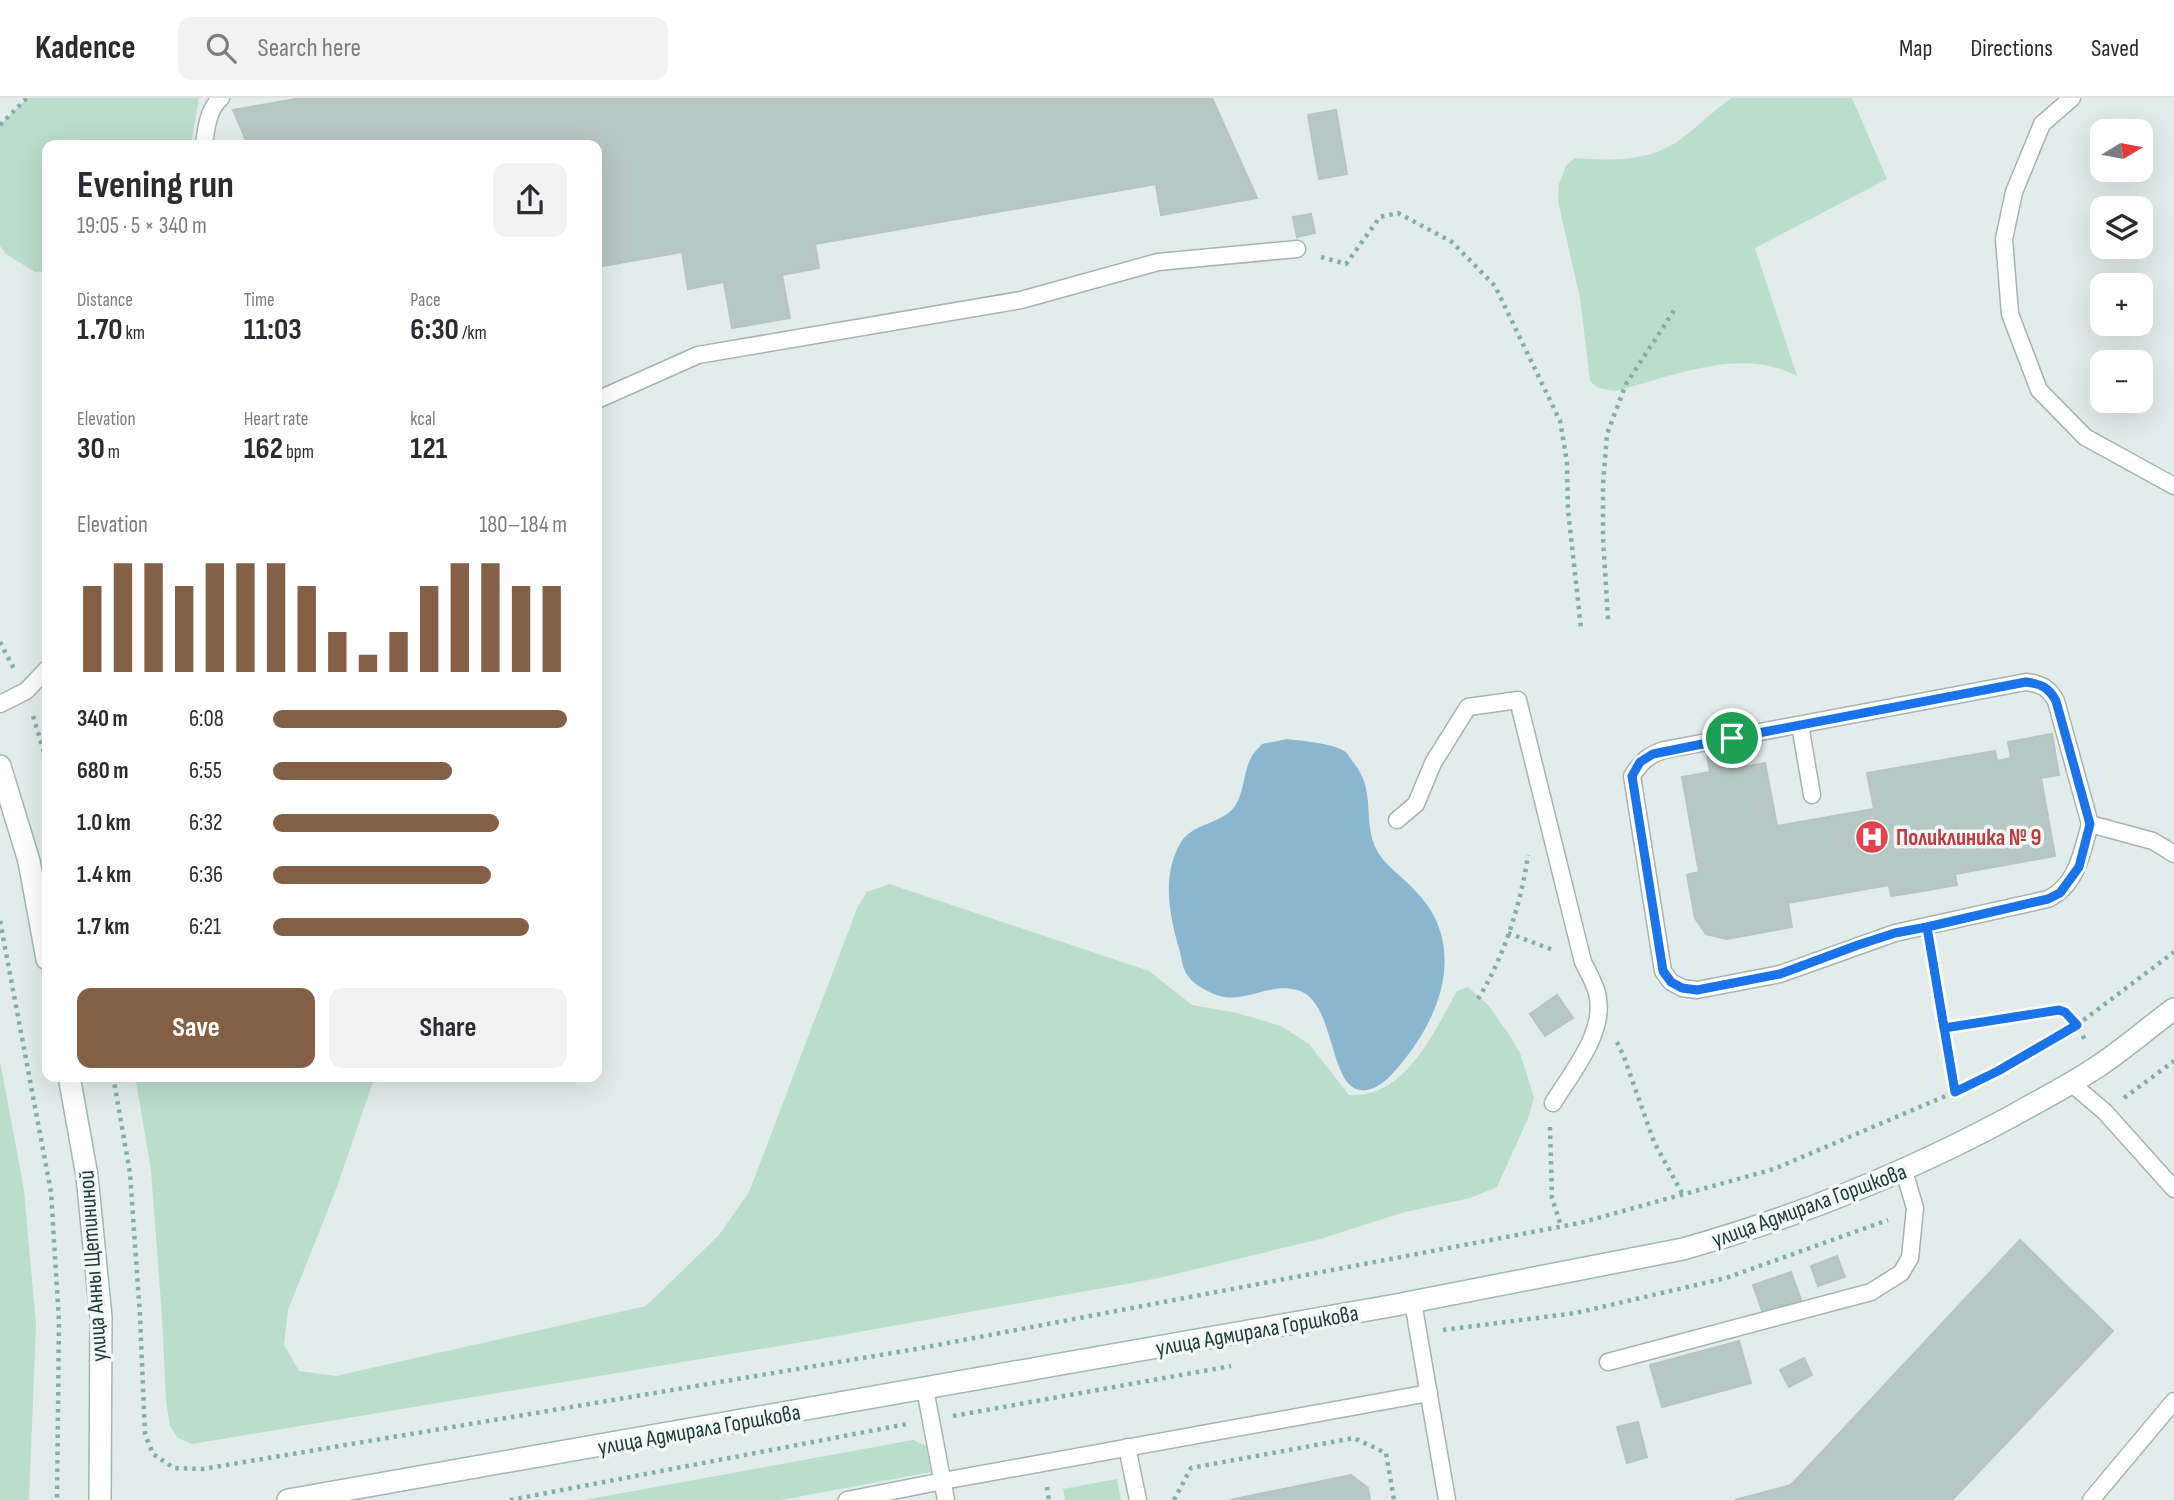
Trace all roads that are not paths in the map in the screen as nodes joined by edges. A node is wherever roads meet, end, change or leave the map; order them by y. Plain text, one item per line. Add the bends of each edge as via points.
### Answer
1 (221, 98) edge
2 (2072, 98) edge
3 (205, 140) edge
4 (1297, 249) road end
5 (602, 398) edge
6 (2174, 486) edge
7 (42, 674) edge
8 (0, 704) edge
9 (1800, 725) junction
10 (0, 766) edge
11 (1812, 795) dead end
12 (1397, 820) dead end
13 (2090, 824) junction
14 (2174, 854) edge
15 (42, 932) edge
16 (2174, 1009) edge
17 (70, 1082) edge
18 (2071, 1083) junction
19 (1553, 1103) road end
20 (1904, 1171) junction
21 (2174, 1189) edge
22 (1413, 1302) junction
23 (1608, 1362) dead end
24 (925, 1390) junction
25 (1429, 1393) junction
26 (2174, 1401) edge
27 (1127, 1447) junction
28 (943, 1480) junction
29 (100, 1500) edge
30 (288, 1500) edge
31 (847, 1500) edge
32 (946, 1500) edge
33 (1138, 1500) edge
34 (1447, 1500) edge
35 (2091, 1500) edge

1 - 3 lane via 208,120
2 - 6 lane via 2042,124 2014,192 2004,239 2010,314 2039,390 2085,437
4 - 5 lane via 1158,262 1021,300 698,355
7 - 8 lane via 26,691
9 - 11 lane
9 - 13 lane via 2038,683 2050,689 2056,701
9 - 13 lane via 1653,754 1640,762 1632,776 1663,971 1682,988 1697,990 1780,974 1895,933 2048,899 2060,893 2079,867
10 - 15 main road via 29,861
12 - 19 lane via 1416,804 1433,763 1468,707 1518,700 1599,1013 1587,1047
13 - 14 lane via 2153,841
16 - 18 main road, улица Адмирала Горшкова
17 - 29 main road, улица Анны Щетининой via 87,1176 101,1317
18 - 20 main road, улица Адмирала Горшкова
18 - 21 lane via 2105,1112
20 - 22 main road, улица Адмирала Горшкова via 1849,1195 1683,1249
20 - 23 lane via 1915,1208 1910,1258 1901,1273 1871,1292
22 - 24 main road, улица Адмирала Горшкова
22 - 25 lane
24 - 28 lane
24 - 30 main road, улица Адмирала Горшкова
25 - 27 lane
25 - 34 lane
26 - 35 lane
27 - 28 lane
27 - 33 lane
28 - 31 lane
28 - 32 lane

